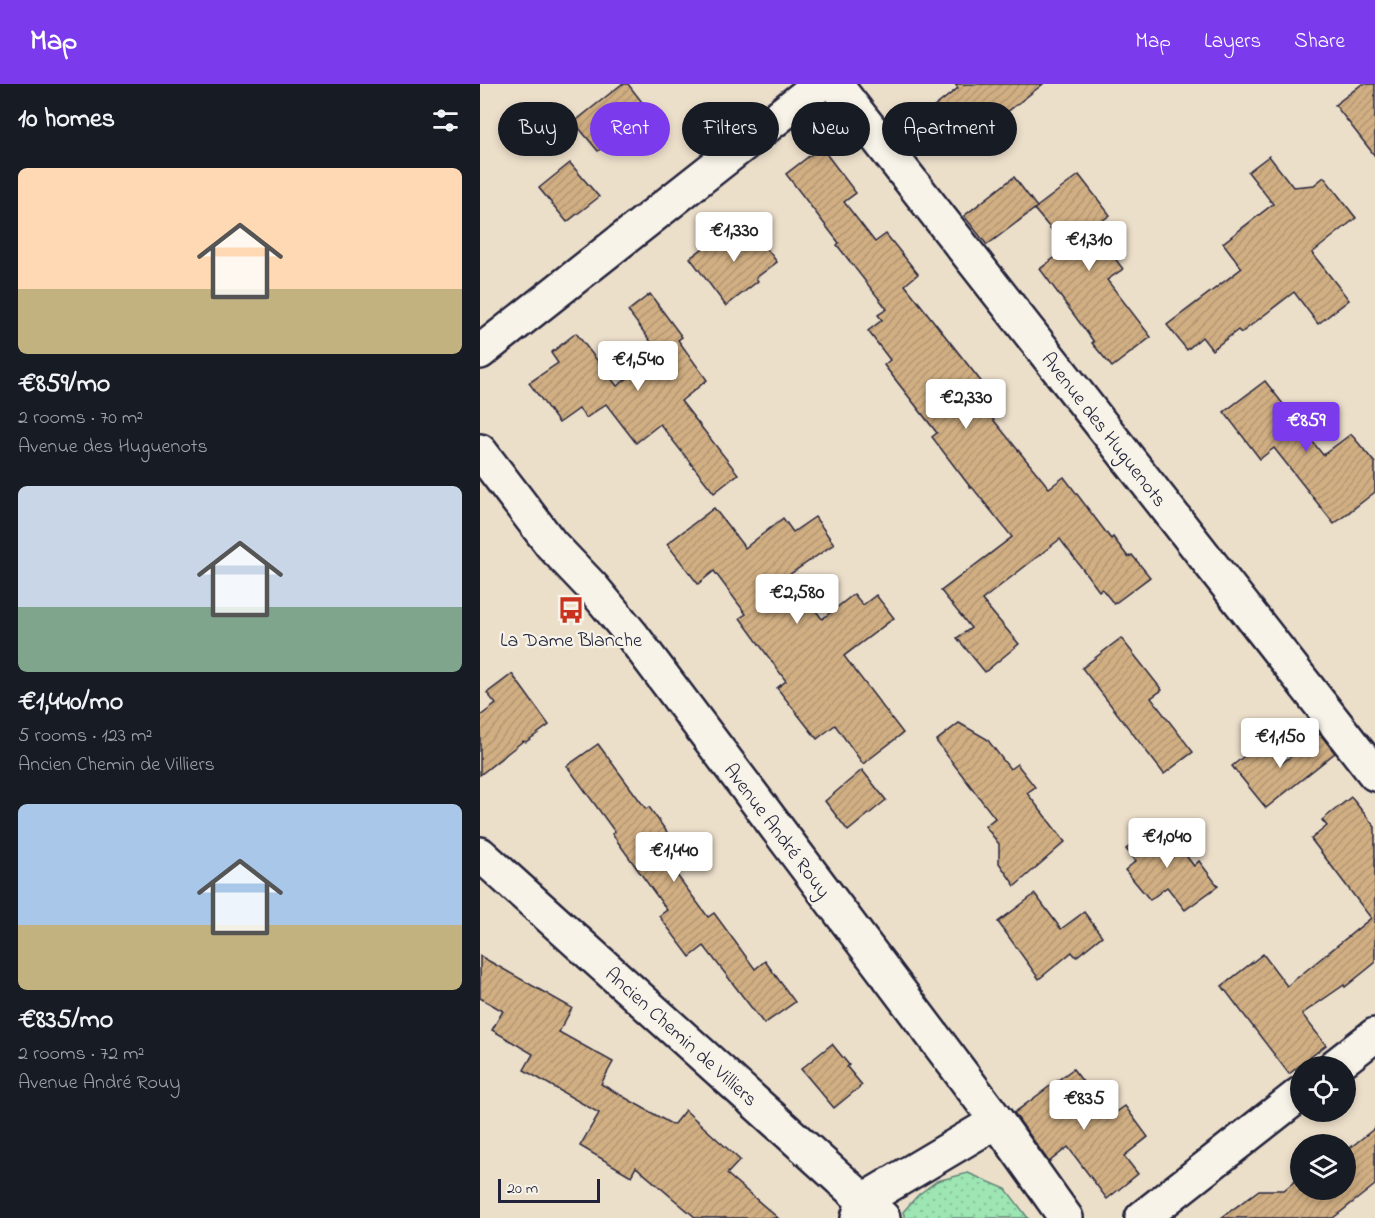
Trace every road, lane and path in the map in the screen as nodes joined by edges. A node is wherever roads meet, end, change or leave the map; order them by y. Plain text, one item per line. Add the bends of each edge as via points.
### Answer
1 (820, 84) edge
2 (835, 84) edge
3 (480, 352) edge
4 (480, 451) edge
5 (1375, 774) edge
6 (480, 854) edge
7 (1375, 1035) edge
8 (1348, 1056) edge
9 (1290, 1102) edge
10 (997, 1121) junction
11 (868, 1212) edge
12 (1066, 1218) edge
13 (1142, 1218) edge

1 - 3 street
2 - 5 street, Avenue des Huguenots
4 - 10 street, Avenue André Rouy via 551,544 631,634
6 - 11 street, Ancien Chemin de Villiers
7 - 8 street
9 - 13 street
10 - 11 street
10 - 12 street, Avenue André Rouy

